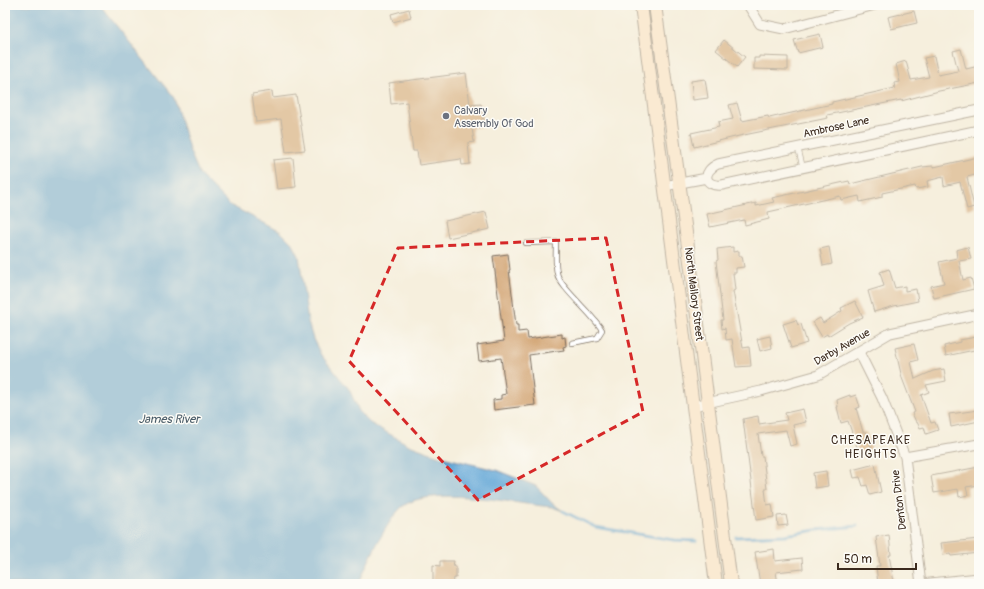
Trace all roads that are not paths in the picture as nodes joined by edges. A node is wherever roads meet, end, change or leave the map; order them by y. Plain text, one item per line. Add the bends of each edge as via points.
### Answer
1 (641, 5) edge
2 (655, 5) edge
3 (748, 5) edge
4 (875, 5) edge
5 (979, 110) edge
6 (979, 130) edge
7 (798, 148) junction
8 (803, 168) junction
9 (707, 178) junction
10 (679, 183) junction
11 (664, 186) junction
12 (526, 243) dead end
13 (979, 314) edge
14 (572, 343) dead end
15 (858, 352) junction
16 (707, 403) junction
17 (693, 406) junction
18 (979, 444) edge
19 (905, 457) junction
20 (979, 578) edge
21 (716, 584) edge
22 (730, 584) edge
23 (921, 584) edge

1 - 11 main road, North Mallory Street
2 - 10 main road, North Mallory Street
3 - 4 street via 760,24 784,29
5 - 7 street, Ambrose Lane
6 - 8 street
7 - 8 lane
7 - 9 street, Ambrose Lane via 718,164 710,169
8 - 9 street via 722,185 713,185
9 - 10 street
10 - 11 street
10 - 16 main road, North Mallory Street
11 - 17 main road, North Mallory Street
12 - 14 lane via 556,242 557,274 560,282 598,322 602,330 597,338
13 - 15 street, Darby Avenue via 890,333
15 - 16 street, Darby Avenue via 818,375
15 - 19 street, Denton Drive via 882,398
16 - 17 street, Darby Avenue
16 - 22 main road, North Mallory Street
17 - 21 main road, North Mallory Street
18 - 19 street
19 - 23 street, Denton Drive
20 - 23 street

